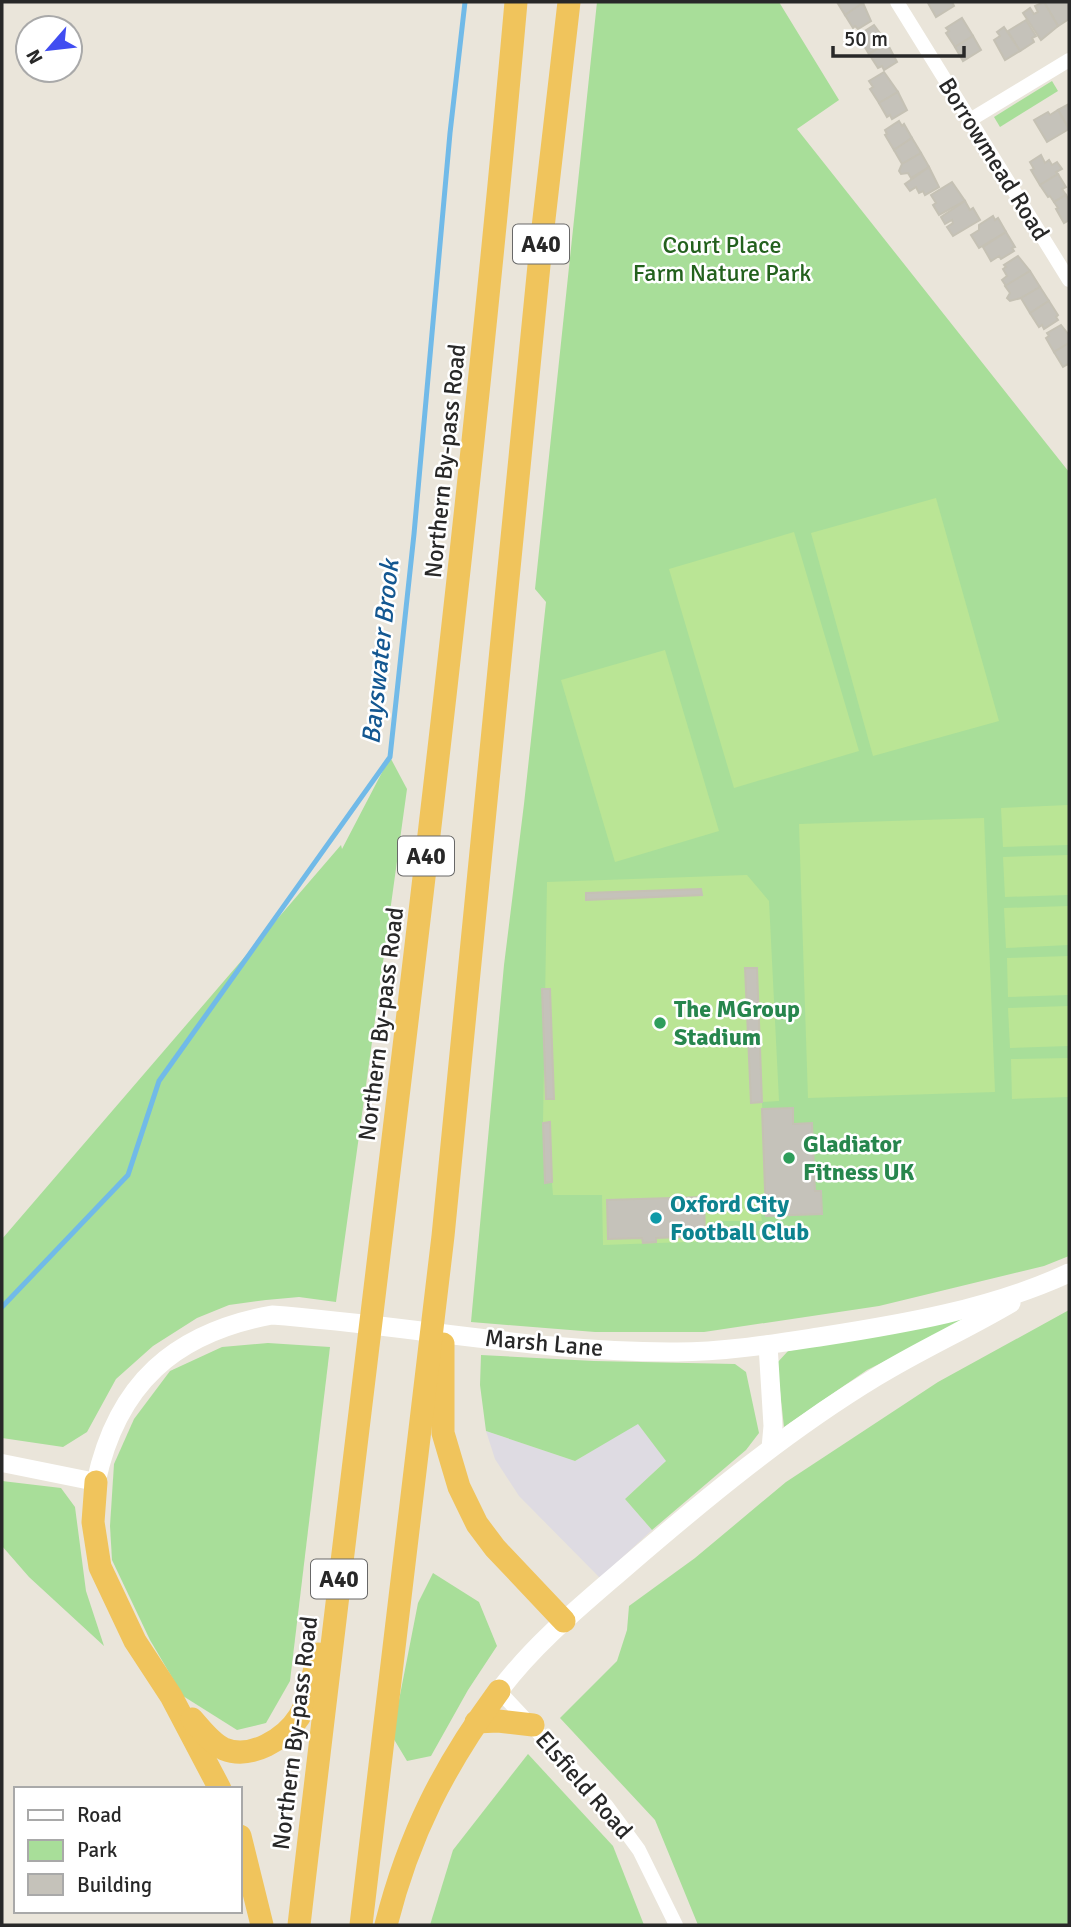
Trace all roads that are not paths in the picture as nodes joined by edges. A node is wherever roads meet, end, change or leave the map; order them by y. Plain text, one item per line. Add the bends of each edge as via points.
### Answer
1 (516, 2) edge
2 (569, 2) edge
3 (897, 2) edge
4 (1069, 60) edge
5 (970, 121) junction
6 (1069, 280) edge
7 (443, 1236) junction
8 (1069, 1273) edge
9 (1043, 1286) junction
10 (768, 1345) junction
11 (771, 1448) junction
12 (2, 1464) edge
13 (96, 1482) junction
14 (341, 1559) junction
15 (564, 1621) junction
16 (499, 1691) junction
17 (171, 1696) junction
18 (476, 1722) junction
19 (533, 1725) junction
20 (219, 1787) edge
21 (242, 1844) edge
22 (262, 1925) edge
23 (299, 1925) edge
24 (361, 1925) edge
25 (386, 1925) edge
26 (676, 1925) edge

1 - 14 highway, Northern By-pass Road / A40 via 470,478
2 - 7 highway, A40
3 - 5 street, Borrowmead Road
4 - 5 street
5 - 6 street, Borrowmead Road
7 - 15 highway via 443,1433 459,1487 495,1548
7 - 24 highway, A40
8 - 9 main road, Marsh Lane
9 - 10 main road, Marsh Lane via 892,1326
9 - 11 main road via 877,1376
10 - 11 main road via 774,1426
10 - 13 main road, Marsh Lane via 678,1352 495,1339 272,1315 238,1321 184,1345 154,1368 114,1424
11 - 15 main road via 666,1531
12 - 13 street
13 - 17 highway via 93,1522 100,1567 135,1641
14 - 17 highway via 311,1685 299,1717 274,1743 250,1751 225,1749
14 - 23 highway, Northern By-pass Road / A40
15 - 16 main road via 520,1662
16 - 18 highway
16 - 19 street, Elsfield Road
17 - 20 highway
18 - 19 highway
18 - 25 highway via 429,1804
19 - 26 street, Elsfield Road via 606,1805 639,1850
21 - 22 highway

